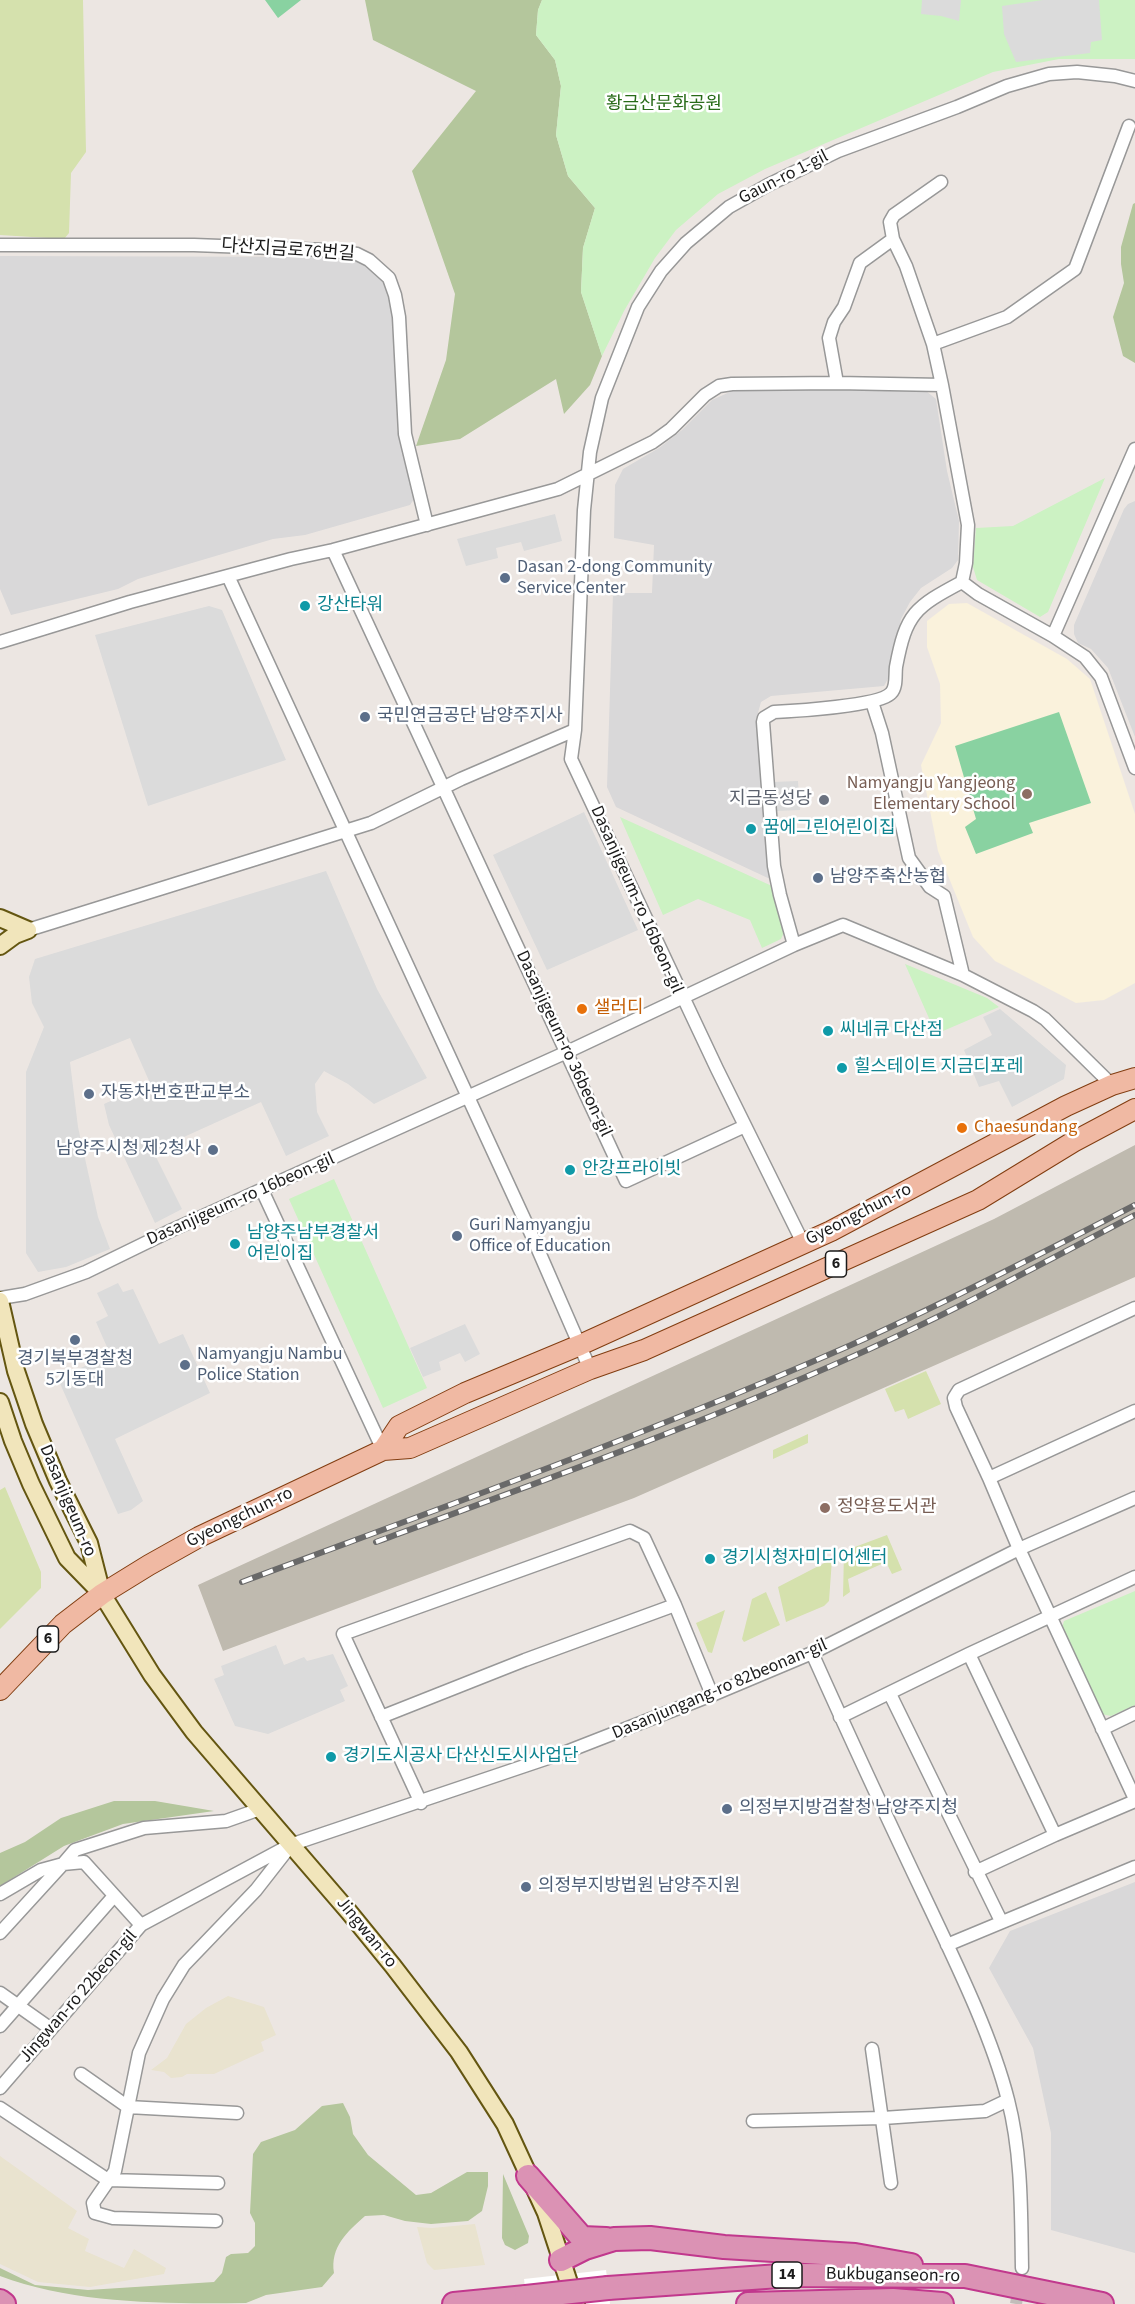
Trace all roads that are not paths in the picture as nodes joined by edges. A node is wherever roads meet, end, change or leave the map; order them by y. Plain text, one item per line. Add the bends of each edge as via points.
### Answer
1 (1135, 81) edge
2 (1128, 126) dead end
3 (941, 182) dead end
4 (893, 239) junction
5 (0, 245) edge
6 (933, 344) junction
7 (837, 383) junction
8 (942, 385) junction
9 (1135, 449) edge
10 (588, 472) junction
11 (427, 525) junction
12 (333, 550) junction
13 (228, 576) junction
14 (962, 582) junction
15 (1053, 636) junction
16 (0, 642) edge
17 (872, 702) junction
18 (575, 730) junction
19 (1135, 768) edge
20 (444, 788) junction
21 (346, 831) junction
22 (0, 918) edge
23 (28, 930) junction
24 (794, 945) junction
25 (0, 946) edge
26 (963, 975) junction
27 (684, 998) junction
28 (567, 1052) junction
29 (1135, 1078) edge
30 (1112, 1085) junction
31 (468, 1097) junction
32 (1135, 1109) edge
33 (745, 1126) junction
34 (262, 1190) junction
35 (803, 1244) junction
36 (0, 1300) edge
37 (1135, 1308) edge
38 (580, 1345) junction
39 (590, 1369) junction
40 (0, 1402) edge
41 (1135, 1411) edge
42 (383, 1450) junction
43 (989, 1478) junction
44 (1135, 1498) edge
45 (1019, 1549) junction
46 (1135, 1577) edge
47 (102, 1594) junction
48 (675, 1605) junction
49 (1051, 1616) junction
50 (812, 1653) junction
51 (969, 1654) junction
52 (0, 1690) edge
53 (890, 1694) junction
54 (712, 1695) junction
55 (1135, 1713) edge
56 (381, 1716) junction
57 (840, 1717) junction
58 (1102, 1729) junction
59 (1135, 1800) edge
60 (421, 1803) junction
61 (260, 1809) junction
62 (1055, 1835) junction
63 (290, 1845) junction
64 (63, 1864) junction
65 (1135, 1867) edge
66 (975, 1872) junction
67 (0, 1894) edge
68 (114, 1896) junction
69 (1001, 1922) junction
70 (141, 1925) junction
71 (0, 1933) edge
72 (947, 1945) junction
73 (0, 1993) edge
74 (18, 2006) junction
75 (0, 2026) edge
76 (51, 2029) junction
77 (872, 2049) dead end
78 (81, 2074) dead end
79 (0, 2088) edge
80 (1008, 2100) junction
81 (128, 2107) junction
82 (0, 2108) edge
83 (237, 2114) dead end
84 (883, 2118) junction
85 (753, 2121) dead end
86 (528, 2176) junction
87 (108, 2180) junction
88 (218, 2183) dead end
89 (891, 2183) dead end
90 (216, 2221) dead end
91 (614, 2239) junction
92 (561, 2260) junction
93 (1022, 2268) tunnel mouth
94 (966, 2276) junction
95 (893, 2300) junction
96 (454, 2304) edge
97 (576, 2304) edge
98 (747, 2304) edge
99 (868, 2304) edge
100 (942, 2304) edge
101 (1102, 2304) edge

1 - 10 street, Gaun-ro 1-gil via 1077,72 1049,74 1007,86 838,151 729,207 686,243 661,271 638,307 602,398
2 - 6 street via 1075,269 1006,317
3 - 4 street via 894,215 890,222
4 - 6 street
4 - 7 street via 860,263 844,307 834,322 829,338
5 - 11 street, 다산지금로76번길 via 194,245 357,254 369,260 389,278 396,295 405,434
6 - 8 street
7 - 8 street
7 - 10 street via 719,386 653,442
8 - 14 street via 968,525
9 - 15 street
10 - 11 street via 558,489
10 - 18 street, Dasanjigeum-ro 16beon-gil
11 - 12 street
12 - 13 street
12 - 20 street, Dasanjigeum-ro 36beon-gil
13 - 16 street
13 - 21 street
14 - 15 street
14 - 17 street via 935,596 906,624 892,693
15 - 19 street via 1085,657 1101,677
17 - 24 street via 774,712 764,718 774,866
17 - 26 street via 909,858 930,886 944,896
18 - 20 street
18 - 27 street, Dasanjigeum-ro 16beon-gil via 572,759
20 - 21 street
20 - 28 street, Dasanjigeum-ro 36beon-gil
21 - 23 street
21 - 31 street
22 - 23 main road
23 - 25 main road
24 - 26 street via 843,925
24 - 27 street
26 - 30 street via 1045,1019
27 - 28 street, Dasanjigeum-ro 16beon-gil
27 - 33 street
28 - 31 street, Dasanjigeum-ro 16beon-gil
28 - 33 street, Dasanjigeum-ro 36beon-gil via 626,1181
29 - 30 main road, Gyeongchun-ro
30 - 35 main road, Gyeongchun-ro
31 - 34 street, Dasanjigeum-ro 16beon-gil
31 - 38 street
32 - 39 main road, Gyeongchun-ro / 6 via 978,1200 644,1350
33 - 35 street
34 - 36 street, Dasanjigeum-ro 16beon-gil via 86,1272
34 - 42 street
35 - 38 main road, Gyeongchun-ro
36 - 47 main road, Dasanjigeum-ro via 16,1371 34,1424 89,1543
37 - 43 street via 959,1390 954,1398 956,1407
38 - 39 street
38 - 42 main road, Gyeongchun-ro via 465,1393 399,1426
39 - 42 main road, Gyeongchun-ro / 6 via 410,1448
40 - 47 main road, Dasanjigeum-ro via 31,1484 67,1558
41 - 43 street
42 - 47 main road, Gyeongchun-ro via 199,1537
43 - 45 street
44 - 45 street, Dasanjungang-ro 82beonan-gil
45 - 49 street
45 - 50 street, Dasanjungang-ro 82beonan-gil
46 - 49 street
47 - 52 main road, 6 via 63,1624
47 - 61 main road, Jingwan-ro via 152,1676
48 - 54 street
48 - 56 street
48 - 56 street via 644,1538 630,1531 343,1634
49 - 51 street
49 - 58 street
50 - 54 street, Dasanjungang-ro 82beonan-gil
50 - 57 street
51 - 53 street
51 - 62 street
53 - 57 street
53 - 66 street
54 - 60 street, Dasanjungang-ro 82beonan-gil
55 - 58 street
56 - 60 street
57 - 72 street
58 - 59 street
59 - 62 street
60 - 63 street, Dasanjungang-ro 82beonan-gil
61 - 63 main road, Jingwan-ro
61 - 64 street via 226,1821 144,1828 75,1850
62 - 66 street
63 - 70 street, Jingwan-ro 22beon-gil
63 - 81 street via 256,1890 179,1973 139,2053
63 - 86 main road, Jingwan-ro via 349,1912 459,2052 505,2124
64 - 67 street via 41,1870
64 - 68 street via 84,1862
64 - 71 street
65 - 69 street
66 - 69 street
68 - 70 street
68 - 74 street
69 - 72 street
70 - 76 street, Jingwan-ro 22beon-gil
72 - 80 street
73 - 74 street
74 - 75 street
74 - 76 street
76 - 79 street, Jingwan-ro 22beon-gil
77 - 84 street
78 - 81 street
80 - 84 street via 985,2111
80 - 93 street via 1021,2208
81 - 83 street
81 - 87 street via 115,2171
82 - 87 street
84 - 85 street
84 - 89 street
86 - 91 highway via 582,2238
86 - 92 main road, Jingwan-ro via 546,2213
87 - 88 street
87 - 90 street via 93,2203 95,2213 113,2218
91 - 92 highway
91 - 94 highway via 650,2238 855,2255
92 - 97 main road, Jingwan-ro
94 - 96 highway, Bukbuganseon-ro / 14, bridge via 794,2275
94 - 101 highway, Bukbuganseon-ro / 14
95 - 98 highway, 14
95 - 99 highway
95 - 100 highway, 14

